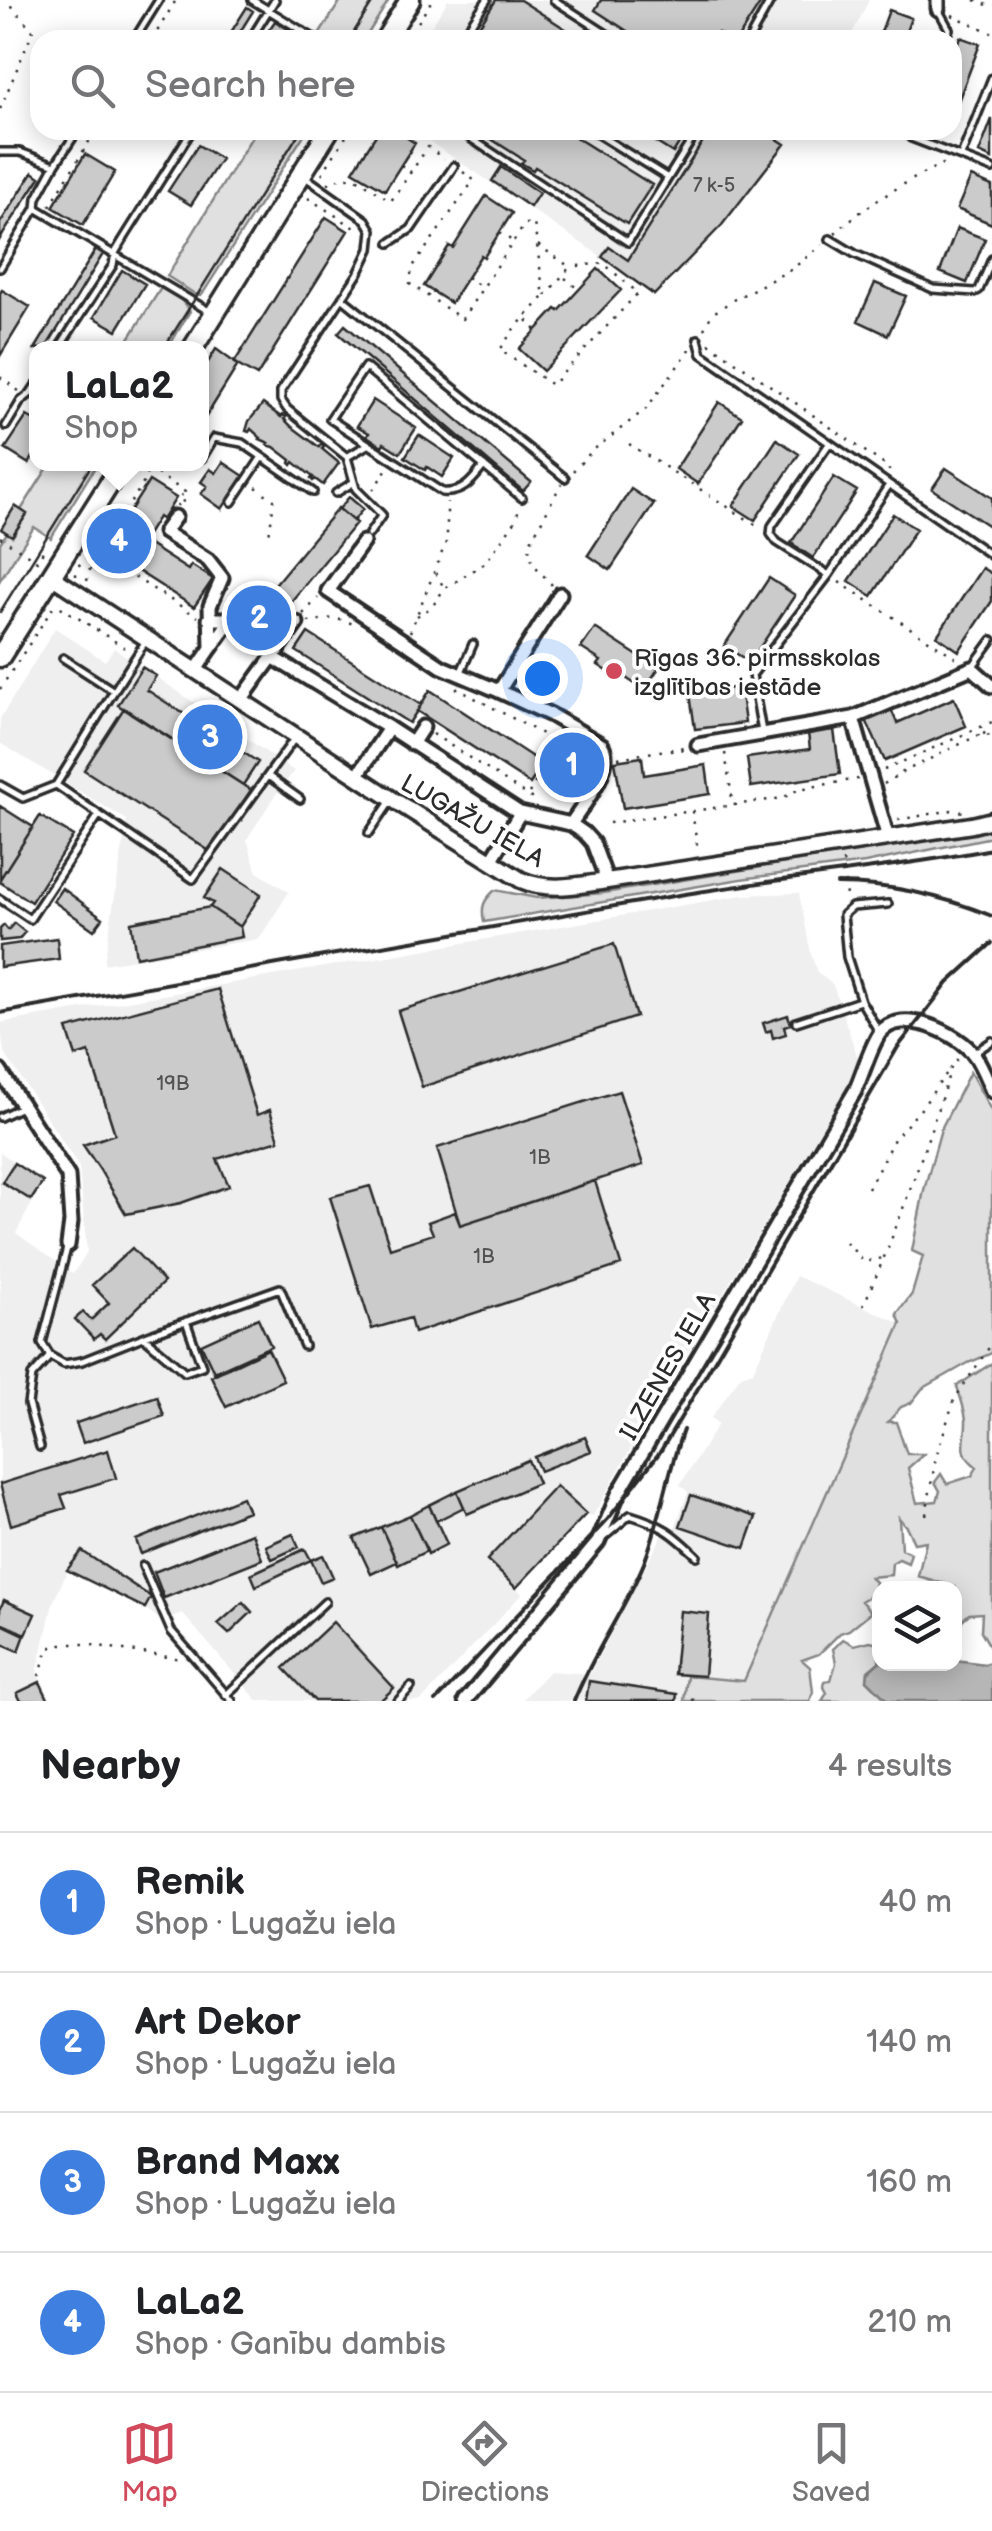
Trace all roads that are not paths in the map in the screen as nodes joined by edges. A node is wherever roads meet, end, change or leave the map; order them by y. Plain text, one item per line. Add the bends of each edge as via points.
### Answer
1 (159, 0) edge
2 (252, 0) edge
3 (275, 0) edge
4 (410, 0) edge
5 (487, 0) edge
6 (554, 0) edge
7 (771, 0) edge
8 (938, 4) edge
9 (269, 10) junction
10 (140, 30) edge
11 (256, 30) edge
12 (302, 30) edge
13 (391, 30) edge
14 (467, 30) edge
15 (600, 30) edge
16 (754, 30) edge
17 (949, 30) edge
18 (992, 78) edge
19 (71, 140) edge
20 (186, 140) edge
21 (323, 140) edge
22 (473, 140) edge
23 (607, 140) edge
24 (692, 140) edge
25 (916, 140) edge
26 (0, 152) edge
27 (960, 156) junction
28 (55, 165) junction
29 (454, 166) road end
30 (992, 168) edge
31 (301, 175) junction
32 (668, 178) junction
33 (36, 208) junction
34 (830, 239) dead end
35 (390, 243) dead end
36 (115, 253) junction
37 (992, 260) edge
38 (0, 268) edge
39 (342, 298) junction
40 (214, 314) junction
41 (698, 338) road end
42 (64, 341) edge
43 (197, 341) edge
44 (29, 395) edge
45 (6, 426) dead end
46 (829, 444) junction
47 (367, 445) junction
48 (209, 446) edge
49 (262, 457) junction
50 (347, 457) junction
51 (484, 466) junction
52 (118, 471) edge
53 (565, 478) road end
54 (354, 482) junction
55 (889, 485) junction
56 (312, 492) dead end
57 (336, 493) dead end
58 (522, 498) road end
59 (232, 502) dead end
60 (178, 512) road end
61 (366, 538) joint
62 (992, 556) edge
63 (828, 575) junction
64 (51, 576) junction
65 (560, 594) road end
66 (243, 602) dead end
67 (300, 618) road end
68 (210, 619) junction
69 (229, 619) junction
70 (147, 639) junction
71 (992, 640) edge
72 (472, 644) dead end
73 (211, 648) junction
74 (276, 654) junction
75 (0, 657) edge
76 (63, 658) dead end
77 (972, 668) junction
78 (196, 670) junction
79 (460, 674) junction
80 (992, 686) edge
81 (114, 691) junction
82 (499, 691) junction
83 (241, 700) junction
84 (853, 718) junction
85 (389, 728) junction
86 (423, 728) road end
87 (762, 734) junction
88 (296, 737) junction
89 (412, 744) junction
90 (700, 744) road end
91 (268, 776) junction
92 (357, 776) junction
93 (0, 785) edge
94 (56, 785) junction
95 (392, 799) junction
96 (300, 800) dead end
97 (99, 814) junction
98 (520, 814) junction
99 (992, 820) edge
100 (571, 824) junction
101 (370, 833) dead end
102 (888, 838) junction
103 (491, 861) junction
104 (607, 882) junction
105 (0, 899) edge
106 (888, 904) dead end
107 (861, 1001) junction
108 (796, 1022) dead end
109 (880, 1033) junction
110 (992, 1040) edge
111 (970, 1050) junction
112 (0, 1071) edge
113 (992, 1091) edge
114 (24, 1106) junction
115 (0, 1117) edge
116 (68, 1245) joint
117 (186, 1322) junction
118 (144, 1337) junction
119 (304, 1346) dead end
120 (50, 1356) junction
121 (40, 1446) dead end
122 (598, 1542) junction
123 (697, 1556) dead end
124 (143, 1566) dead end
125 (324, 1602) dead end
126 (411, 1687) dead end
127 (229, 1698) edge
128 (398, 1701) edge
129 (465, 1701) edge

1 - 10 lane
2 - 9 lane
3 - 9 lane
4 - 13 main road
5 - 14 lane
6 - 15 lane
7 - 16 lane
8 - 17 lane
9 - 11 lane
9 - 12 lane
18 - 27 lane
19 - 28 lane
20 - 36 lane
21 - 31 main road
22 - 32 lane via 628,242
23 - 32 lane
24 - 32 lane
25 - 27 lane
26 - 28 lane
27 - 30 lane
28 - 33 lane
29 - 35 lane via 411,229
31 - 39 lane via 372,230 370,248
31 - 40 main road
33 - 36 lane
33 - 38 lane
34 - 37 lane via 933,288 975,292
36 - 40 lane
36 - 42 lane
39 - 50 lane via 281,400
39 - 53 lane
40 - 43 main road
41 - 46 lane via 702,354
44 - 45 lane
46 - 55 lane
46 - 63 lane via 771,534
47 - 50 lane
47 - 51 lane via 442,492 462,490
47 - 51 lane via 330,419 365,367
48 - 49 lane via 214,438 242,443
49 - 56 lane
49 - 59 lane
50 - 54 lane
51 - 58 lane
52 - 64 main road
54 - 57 lane
54 - 61 lane via 382,515
55 - 62 lane
55 - 63 lane
60 - 68 street via 164,532 208,560 222,578
61 - 79 street via 328,591
63 - 87 lane via 752,676
64 - 70 street, LUGAŽU IELA
64 - 75 main road
65 - 82 street
66 - 69 street
67 - 74 street
68 - 69 street
68 - 73 street
69 - 73 street
69 - 74 street
70 - 78 street, LUGAŽU IELA
70 - 81 lane
71 - 77 lane
72 - 79 lane
73 - 78 street
74 - 83 street
74 - 85 street
76 - 81 lane
77 - 80 street
77 - 84 street
78 - 83 street, LUGAŽU IELA
79 - 82 street
81 - 94 lane
82 - 100 street via 602,745 604,770
83 - 88 street, LUGAŽU IELA
84 - 87 street
84 - 102 street
85 - 89 street
85 - 92 street
86 - 89 street
87 - 90 street
88 - 91 lane
88 - 92 street, LUGAŽU IELA
89 - 98 street
91 - 96 lane
91 - 97 lane via 193,879
92 - 95 street, LUGAŽU IELA
93 - 94 lane via 23,798
94 - 97 lane
95 - 101 lane
95 - 103 street, LUGAŽU IELA
97 - 105 lane via 30,919
98 - 100 street
98 - 103 street
99 - 102 street, LUGAŽU IELA
100 - 104 street via 592,843
102 - 104 street, LUGAŽU IELA
103 - 104 street, LUGAŽU IELA via 533,885
106 - 107 lane via 852,907 843,915
107 - 108 lane
107 - 109 lane
109 - 111 street via 896,1021 917,1022
109 - 122 street, ILZENES IELA via 855,1091 618,1494
110 - 111 lane
111 - 113 street
112 - 114 street
114 - 115 lane
114 - 116 street via 68,1176
116 - 120 lane via 42,1343
117 - 118 lane
117 - 118 lane via 202,1366 185,1372
117 - 119 lane via 280,1288
118 - 120 lane via 82,1361 64,1364
120 - 121 lane via 32,1376 28,1404
122 - 123 lane via 630,1515 673,1533
122 - 129 street, ILZENES IELA
124 - 127 lane via 171,1631
125 - 127 lane
126 - 128 lane

